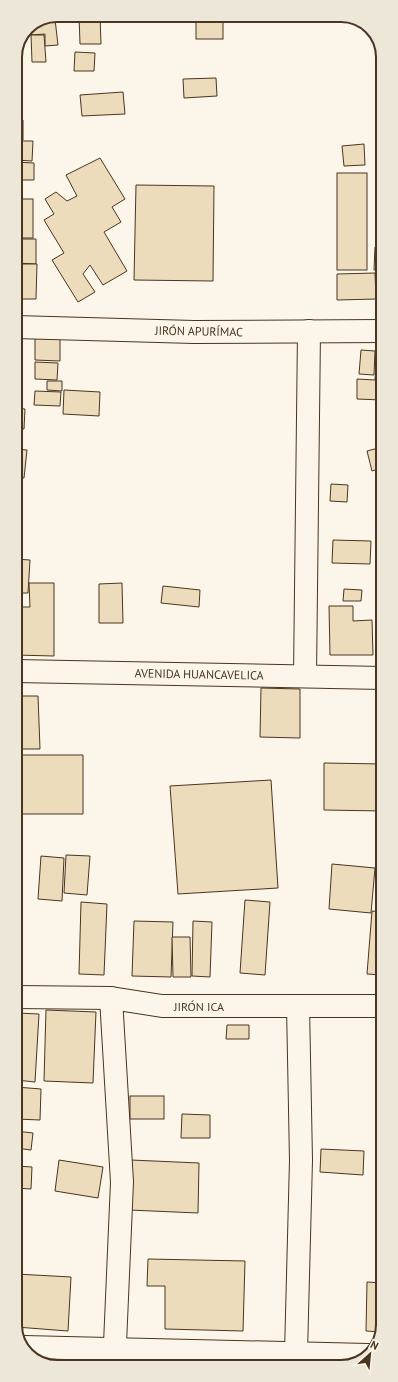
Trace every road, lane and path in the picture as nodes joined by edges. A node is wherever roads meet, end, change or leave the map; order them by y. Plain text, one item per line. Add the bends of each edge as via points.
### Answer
1 (22, 327) edge
2 (309, 331) junction
3 (376, 331) edge
4 (22, 671) edge
5 (305, 676) junction
6 (376, 678) edge
7 (22, 997) edge
8 (111, 998) junction
9 (298, 1006) junction
10 (376, 1006) edge
11 (31, 1348) edge
12 (296, 1353) junction
13 (350, 1354) edge
14 (114, 1358) edge

1 - 2 street, JIRÓN APURÍMAC via 194,332
2 - 3 street, JIRÓN APURÍMAC
2 - 5 street
4 - 5 street, AVENIDA HUANCAVELICA
5 - 6 street, AVENIDA HUANCAVELICA
7 - 8 street, JIRÓN ICA
8 - 9 street, JIRÓN ICA via 162,1006
8 - 14 street via 122,1182
9 - 10 street, JIRÓN ICA
9 - 12 street via 301,1160
11 - 14 street
12 - 13 street
12 - 14 street

